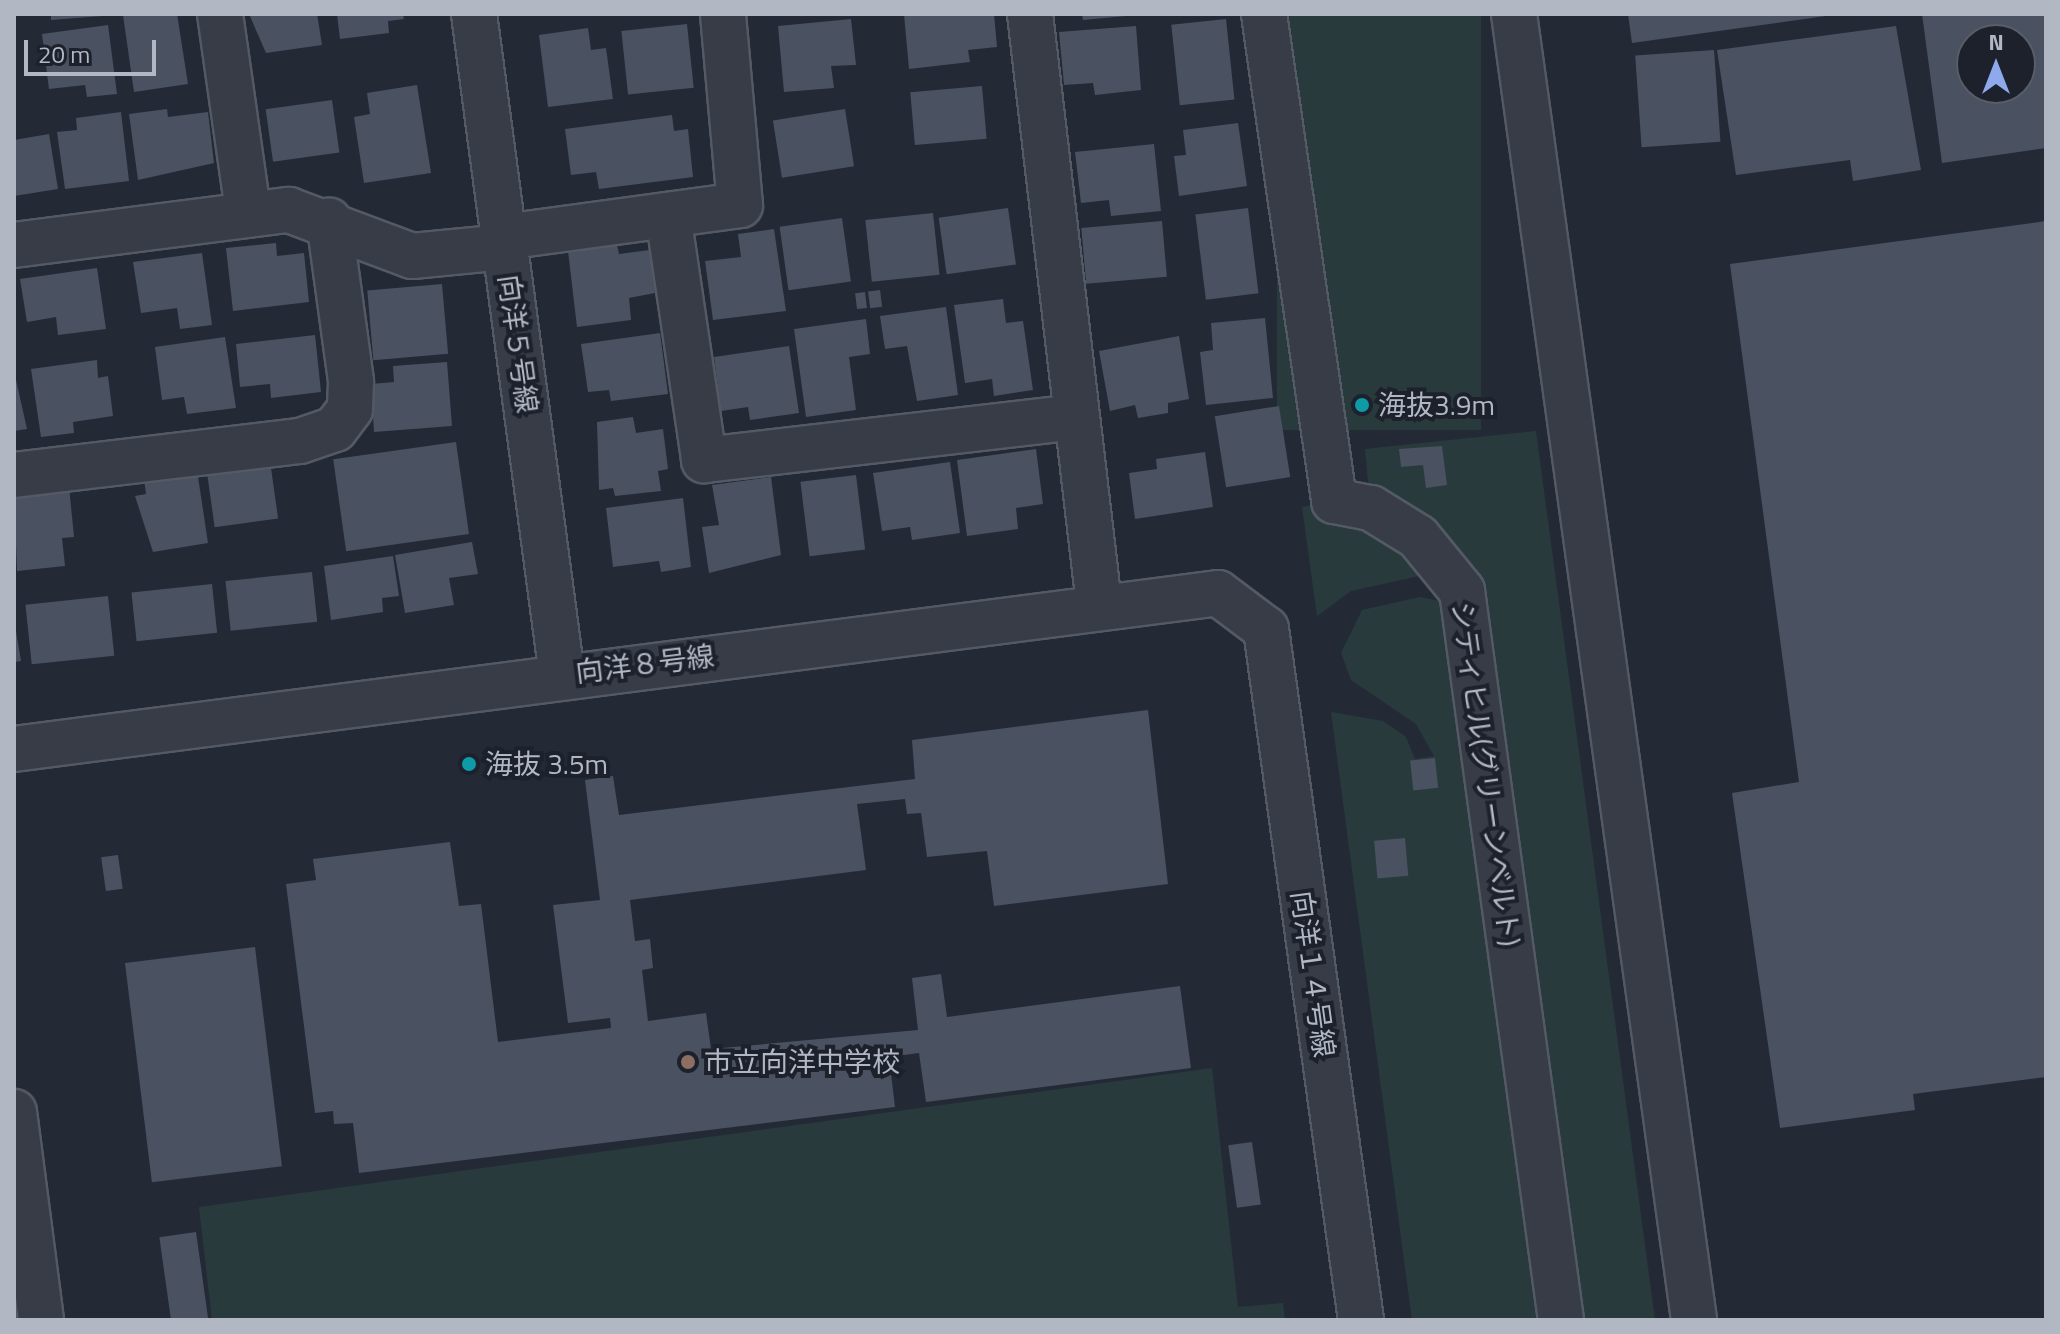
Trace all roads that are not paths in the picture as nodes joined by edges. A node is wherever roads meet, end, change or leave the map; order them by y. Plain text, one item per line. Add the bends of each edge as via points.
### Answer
1 (220, 14) edge
2 (474, 14) edge
3 (723, 14) edge
4 (1030, 14) edge
5 (1264, 14) edge
6 (1514, 14) edge
7 (248, 211) junction
8 (668, 215) junction
9 (329, 221) junction
10 (504, 242) junction
11 (14, 245) edge
12 (1073, 417) junction
13 (14, 475) edge
14 (1099, 604) junction
15 (1266, 629) joint
16 (562, 675) junction
17 (14, 749) edge
18 (14, 1112) edge
19 (41, 1320) edge
20 (1361, 1320) edge
21 (1561, 1320) edge
22 (1694, 1320) edge

1 - 7 street
2 - 10 street, 向洋５号線
3 - 8 street via 740,205
4 - 12 street
5 - 21 street, シティヒル(グリーンベルト) via 1334,501 1371,508 1418,537 1462,591
6 - 22 street
7 - 9 street via 289,210
7 - 11 street
8 - 10 street
8 - 12 street via 704,460
9 - 10 street via 412,256
9 - 13 street via 351,381 350,409 335,429 300,441
10 - 16 street, 向洋５号線
12 - 14 street
14 - 15 street, 向洋８号線 via 1218,593
14 - 16 street, 向洋８号線
15 - 20 street, 向洋１４号線
16 - 17 street, 向洋８号線
18 - 19 street

